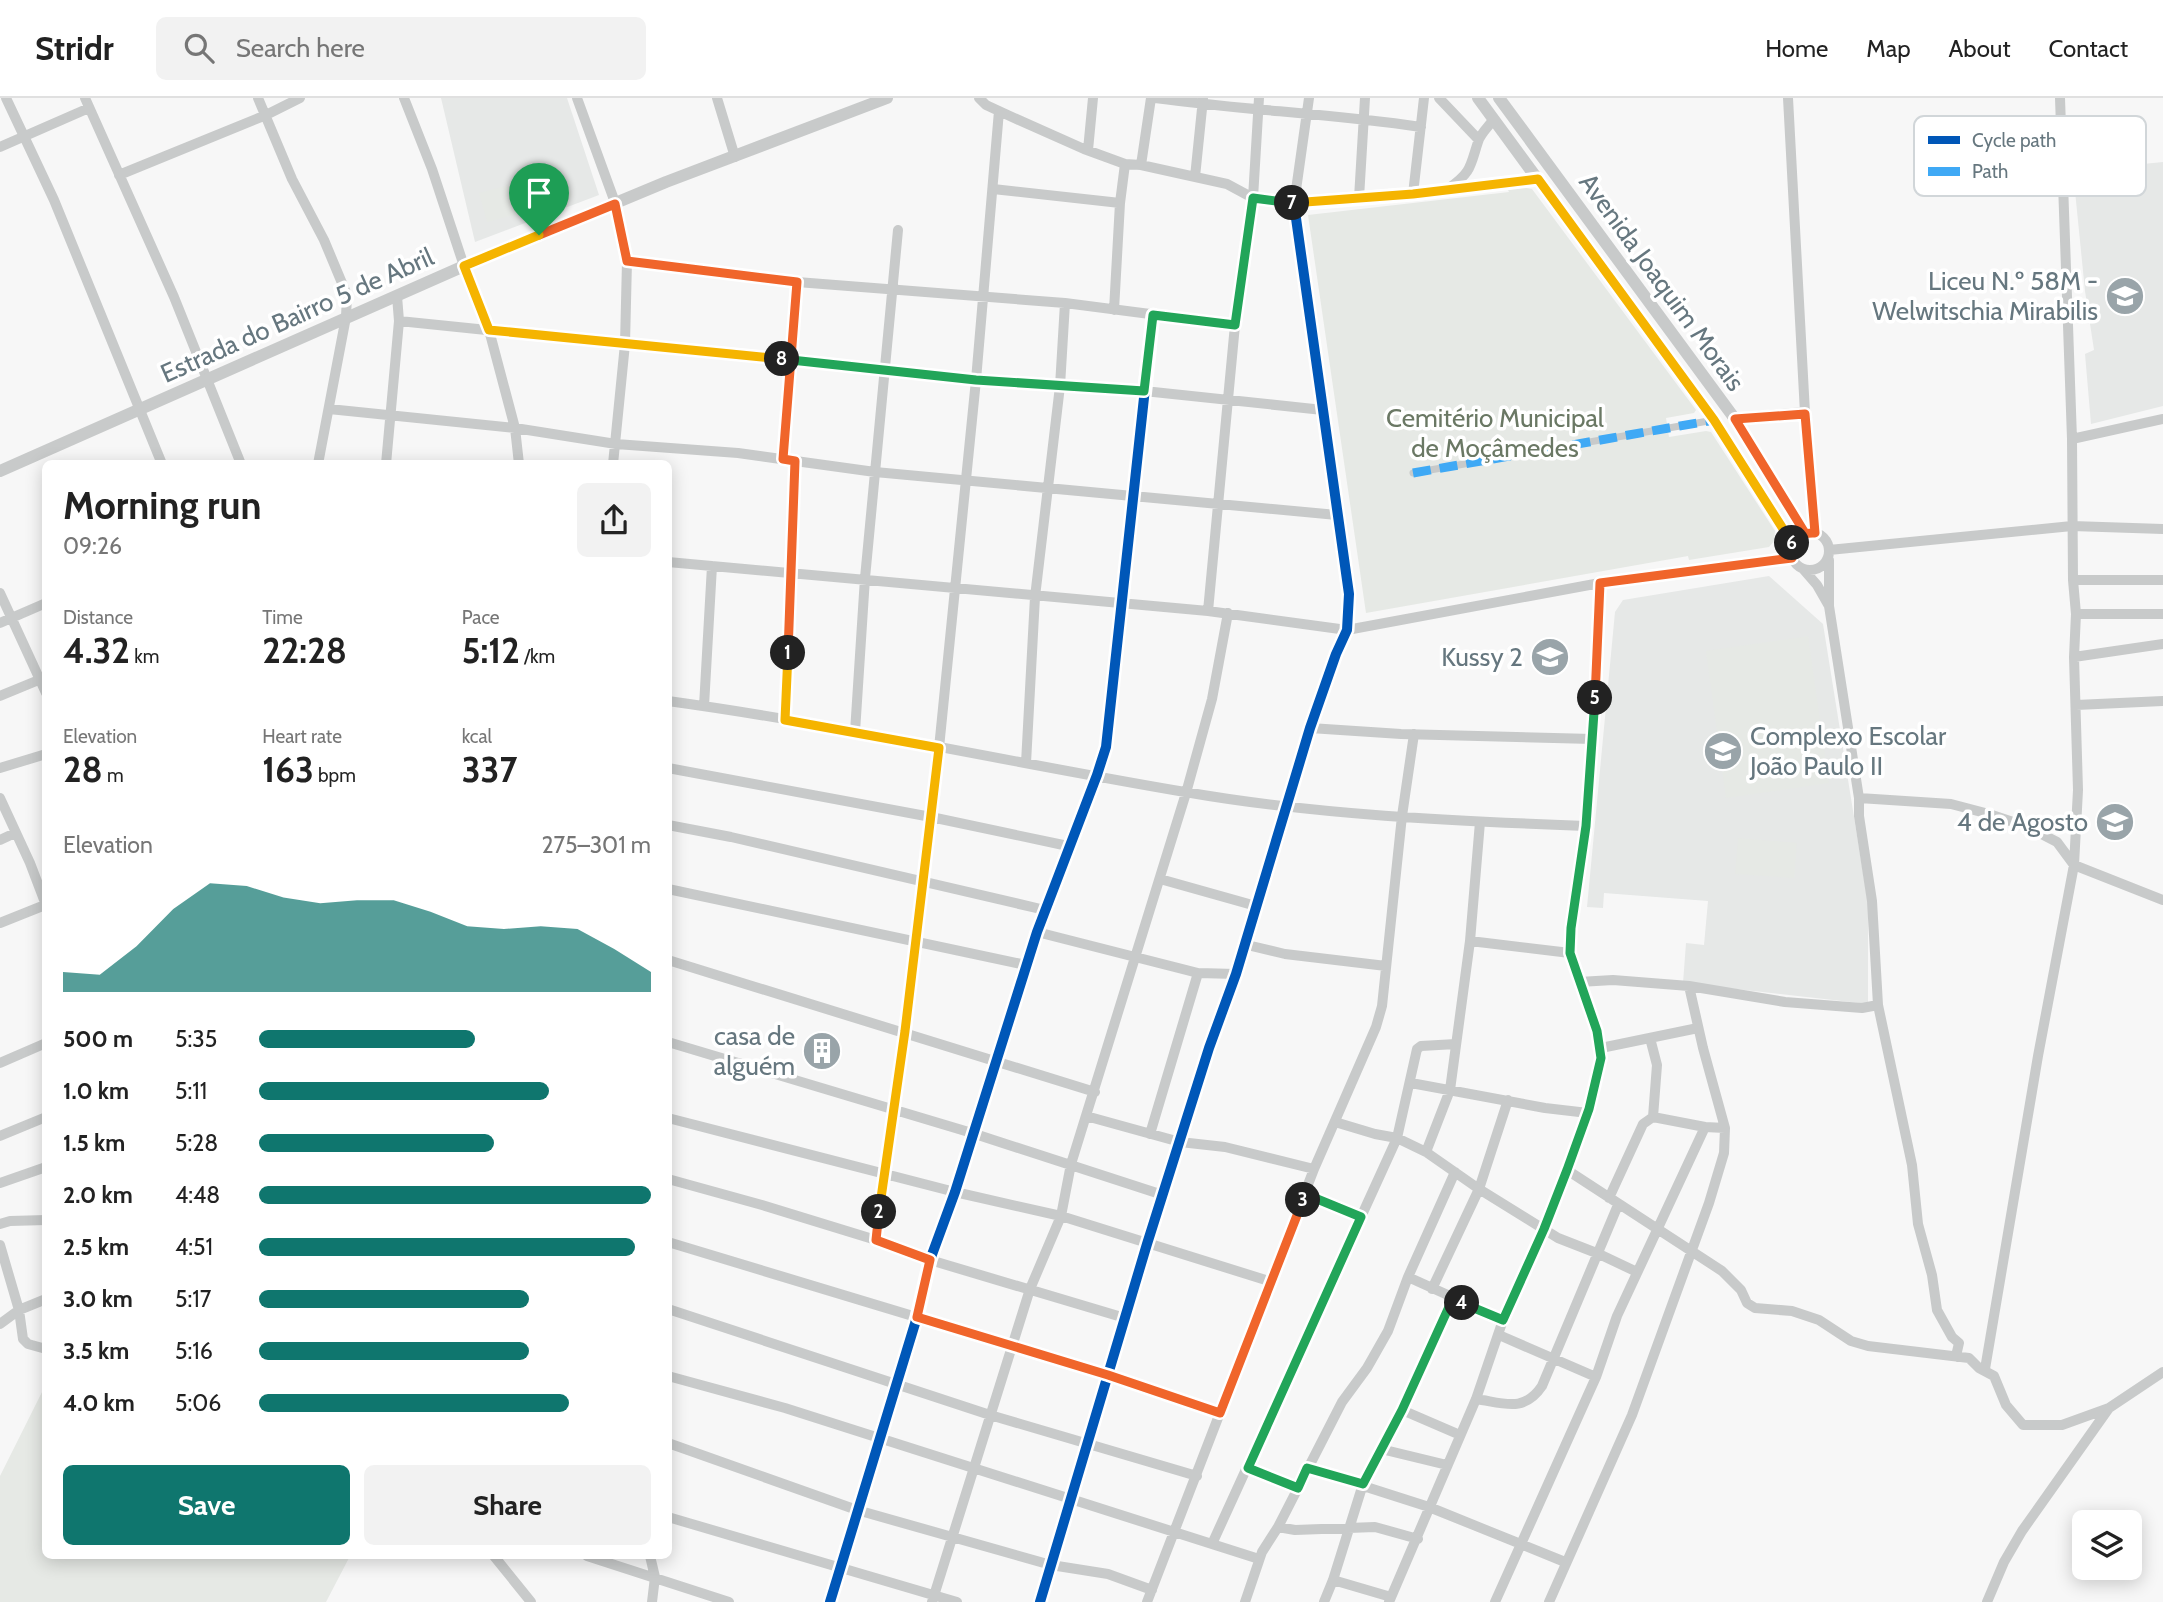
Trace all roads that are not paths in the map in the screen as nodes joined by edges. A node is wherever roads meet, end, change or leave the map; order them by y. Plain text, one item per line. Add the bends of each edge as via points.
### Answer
1 (6, 98) edge
2 (258, 98) edge
3 (300, 98) edge
4 (404, 98) edge
5 (577, 98) edge
6 (717, 98) edge
7 (887, 98) edge
8 (979, 98) edge
9 (1093, 98) edge
10 (1153, 98) edge
11 (1259, 98) edge
12 (1309, 98) edge
13 (1365, 98) edge
14 (1424, 98) edge
15 (1439, 98) edge
16 (1478, 98) edge
17 (1499, 98) edge
18 (1788, 98) edge
19 (2060, 98) edge
20 (1202, 101) edge
21 (87, 103) edge
22 (855, 104) edge
23 (1258, 110) junction
24 (999, 111) junction
25 (1308, 114) junction
26 (266, 115) junction
27 (2061, 116) edge
28 (1362, 118) junction
29 (1494, 119) junction
30 (1421, 127) junction
31 (24, 137) junction
32 (1478, 139) junction
33 (0, 147) edge
34 (1088, 150) junction
35 (735, 157) junction
36 (1125, 164) junction
37 (1141, 165) junction
38 (119, 175) junction
39 (1195, 177) junction
40 (1538, 179) junction
41 (993, 190) junction
42 (1446, 190) junction
43 (1413, 194) junction
44 (2063, 196) edge
45 (1253, 198) junction
46 (1359, 198) junction
47 (1120, 203) junction
48 (615, 204) junction
49 (1294, 204) junction
50 (898, 230) dead end
51 (627, 261) junction
52 (464, 266) junction
53 (797, 282) junction
54 (892, 290) junction
55 (982, 295) junction
56 (397, 296) junction
57 (1065, 303) junction
58 (1114, 310) junction
59 (1153, 315) junction
60 (346, 317) junction
61 (400, 321) junction
62 (1235, 325) junction
63 (489, 330) junction
64 (625, 344) junction
65 (790, 360) junction
66 (885, 369) junction
67 (976, 380) junction
68 (206, 381) junction
69 (1060, 386) junction
70 (1144, 391) junction
71 (1229, 401) junction
72 (141, 409) junction
73 (329, 409) junction
74 (1323, 410) junction
75 (1805, 414) junction
76 (390, 416) junction
77 (1735, 419) junction
78 (2163, 419) edge
79 (1714, 420) junction
80 (515, 428) junction
81 (2072, 439) junction
82 (616, 444) junction
83 (783, 459) junction
84 (160, 460) edge
85 (239, 460) edge
86 (319, 460) edge
87 (386, 460) edge
88 (519, 460) edge
89 (614, 460) edge
90 (795, 461) junction
91 (0, 471) edge
92 (876, 472) junction
93 (1413, 473) dead end
94 (965, 481) junction
95 (1048, 488) junction
96 (1133, 496) junction
97 (1218, 505) junction
98 (1337, 516) junction
99 (2071, 526) junction
100 (2163, 529) edge
101 (1810, 533) junction
102 (1793, 543) junction
103 (1829, 553) junction
104 (1792, 558) junction
105 (672, 562) edge
106 (712, 566) junction
107 (1804, 570) junction
108 (791, 573) junction
109 (864, 578) junction
110 (2073, 580) junction
111 (2163, 580) edge
112 (1600, 583) junction
113 (955, 589) junction
114 (0, 593) edge
115 (1035, 597) junction
116 (1122, 604) junction
117 (42, 605) edge
118 (1829, 606) junction
119 (1208, 611) junction
120 (1228, 613) junction
121 (2076, 614) junction
122 (2163, 614) edge
123 (12, 618) junction
124 (0, 623) edge
125 (1347, 630) junction
126 (2163, 644) edge
127 (2074, 657) junction
128 (42, 678) edge
129 (0, 696) edge
130 (2163, 701) edge
131 (672, 702) edge
132 (2076, 705) junction
133 (704, 706) junction
134 (785, 720) junction
135 (1310, 728) junction
136 (855, 732) junction
137 (1414, 734) junction
138 (1593, 738) junction
139 (939, 748) junction
140 (42, 755) edge
141 (1026, 763) junction
142 (0, 768) edge
143 (672, 769) edge
144 (1097, 775) junction
145 (1186, 793) junction
146 (0, 798) edge
147 (1859, 798) junction
148 (1287, 806) junction
149 (1402, 816) junction
150 (931, 817) junction
151 (1480, 822) junction
152 (672, 826) edge
153 (1586, 826) junction
154 (15, 833) junction
155 (0, 839) edge
156 (1068, 846) junction
157 (2074, 865) junction
158 (1160, 878) junction
159 (924, 883) junction
160 (672, 890) edge
161 (42, 897) edge
162 (2163, 900) edge
163 (42, 906) edge
164 (1256, 906) junction
165 (1045, 910) junction
166 (0, 923) edge
167 (1037, 932) junction
168 (1471, 941) junction
169 (916, 943) junction
170 (1243, 944) junction
171 (1570, 953) junction
172 (1135, 958) junction
173 (672, 961) edge
174 (1026, 965) junction
175 (1387, 966) junction
176 (1198, 973) junction
177 (1236, 974) junction
178 (1579, 982) junction
179 (1689, 986) junction
180 (1878, 1005) junction
181 (1698, 1028) junction
182 (905, 1031) junction
183 (1650, 1038) junction
184 (672, 1043) edge
185 (1456, 1044) junction
186 (42, 1045) edge
187 (1601, 1048) junction
188 (995, 1059) junction
189 (0, 1063) edge
190 (1411, 1083) junction
191 (1450, 1090) junction
192 (1095, 1092) junction
193 (1507, 1100) junction
194 (895, 1110) junction
195 (1588, 1113) junction
196 (1086, 1115) junction
197 (1653, 1117) junction
198 (42, 1119) edge
199 (672, 1119) edge
200 (1335, 1122) junction
201 (1705, 1127) junction
202 (1726, 1128) junction
203 (972, 1133) junction
204 (1150, 1134) junction
205 (0, 1136) edge
206 (1397, 1138) junction
207 (1180, 1142) junction
208 (1426, 1152) junction
209 (1071, 1164) junction
210 (42, 1168) edge
211 (1314, 1169) junction
212 (1567, 1170) junction
213 (1455, 1172) junction
214 (885, 1173) junction
215 (672, 1180) edge
216 (0, 1183) edge
217 (1479, 1189) junction
218 (955, 1192) junction
219 (1305, 1194) junction
220 (1163, 1195) junction
221 (1609, 1198) junction
222 (1618, 1205) junction
223 (1061, 1216) junction
224 (1361, 1217) junction
225 (42, 1220) edge
226 (0, 1224) edge
227 (1657, 1228) junction
228 (1544, 1229) junction
229 (876, 1240) junction
230 (672, 1243) edge
231 (1147, 1244) junction
232 (0, 1245) edge
233 (1692, 1252) junction
234 (1600, 1254) junction
235 (930, 1260) junction
236 (1637, 1272) junction
237 (1408, 1278) junction
238 (1272, 1282) junction
239 (1030, 1289) junction
240 (1432, 1289) junction
241 (1453, 1298) junction
242 (42, 1300) edge
243 (19, 1310) junction
244 (672, 1310) edge
245 (917, 1317) junction
246 (1125, 1318) junction
247 (1503, 1320) junction
248 (0, 1324) edge
249 (1499, 1335) junction
250 (1012, 1346) junction
251 (42, 1348) edge
252 (1958, 1357) junction
253 (1553, 1359) junction
254 (1984, 1369) junction
255 (2163, 1372) edge
256 (1108, 1375) junction
257 (672, 1377) edge
258 (1596, 1377) junction
259 (895, 1384) junction
260 (1476, 1399) junction
261 (2109, 1408) junction
262 (1402, 1410) junction
263 (1220, 1413) junction
264 (990, 1415) junction
265 (1460, 1435) junction
266 (879, 1439) junction
267 (672, 1444) edge
268 (1087, 1445) junction
269 (1381, 1449) junction
270 (1447, 1465) junction
271 (973, 1468) junction
272 (1248, 1468) junction
273 (1307, 1468) junction
274 (1197, 1476) junction
275 (1363, 1484) junction
276 (1298, 1488) junction
277 (1071, 1498) junction
278 (1429, 1507) junction
279 (857, 1510) junction
280 (672, 1518) edge
281 (1278, 1527) junction
282 (1349, 1527) junction
283 (1176, 1532) junction
284 (1418, 1538) junction
285 (953, 1539) junction
286 (1212, 1544) junction
287 (1522, 1544) junction
288 (497, 1559) edge
289 (597, 1559) edge
290 (651, 1559) edge
291 (1259, 1559) junction
292 (1566, 1562) junction
293 (1051, 1564) junction
294 (840, 1566) junction
295 (655, 1577) junction
296 (1333, 1580) junction
297 (1152, 1590) junction
298 (933, 1598) edge
299 (1390, 1600) edge
300 (532, 1601) edge
301 (652, 1602) edge
302 (729, 1602) edge
303 (830, 1602) edge
304 (957, 1602) edge
305 (1040, 1602) edge
306 (1147, 1602) edge
307 (1245, 1602) edge
308 (1324, 1602) edge
309 (1496, 1602) edge
310 (1549, 1602) edge
311 (1987, 1602) edge

1 - 31 street
2 - 26 street
3 - 26 street
4 - 52 street
5 - 48 street
6 - 35 street
7 - 22 street, Estrada do Bairro 5 de Abril
8 - 24 street
9 - 34 street
10 - 20 street
10 - 37 street
11 - 23 street
12 - 25 street
13 - 28 street
14 - 30 street
15 - 32 street
16 - 29 street, Avenida Joaquim Morais
17 - 77 street, Avenida Joaquim Morais
18 - 75 street
19 - 27 street
20 - 23 street
20 - 39 street
21 - 31 street
21 - 38 street
22 - 35 street, Estrada do Bairro 5 de Abril
23 - 25 street
23 - 45 street
24 - 34 street
24 - 41 street
25 - 28 street
25 - 49 street
26 - 38 street
26 - 60 street via 347,295
28 - 30 street
28 - 46 street
29 - 32 street
29 - 40 street, Avenida Joaquim Morais
30 - 43 street
31 - 33 street
31 - 72 street
32 - 42 street via 1469,170
34 - 36 street
35 - 48 street, Estrada do Bairro 5 de Abril
36 - 37 street
36 - 47 street
37 - 39 street
38 - 68 street
39 - 45 street via 1227,184
40 - 42 street
40 - 79 street, Avenida Joaquim Morais
41 - 47 street
41 - 55 street
42 - 43 street
43 - 46 street
44 - 81 street
45 - 49 street
45 - 62 street
46 - 49 street
47 - 58 street
48 - 51 street
48 - 52 street, Estrada do Bairro 5 de Abril
49 - 74 street
50 - 54 street
51 - 53 street
51 - 64 street
52 - 56 street, Estrada do Bairro 5 de Abril
52 - 63 street
53 - 54 street
53 - 65 street
54 - 55 street
54 - 66 street
55 - 57 street
55 - 67 street
56 - 60 street, Estrada do Bairro 5 de Abril
56 - 61 street
57 - 58 street
57 - 69 street
58 - 59 street
59 - 62 street
59 - 70 street
60 - 68 street, Estrada do Bairro 5 de Abril
60 - 73 street
61 - 63 street
61 - 76 street
62 - 71 street
63 - 64 street
63 - 80 street
64 - 65 street
64 - 82 street
65 - 66 street
65 - 83 street
66 - 67 street
66 - 92 street
67 - 69 street
67 - 94 street
68 - 72 street, Estrada do Bairro 5 de Abril
68 - 85 street
69 - 70 street
69 - 95 street
70 - 71 street
70 - 96 street
71 - 74 street
71 - 97 street
72 - 84 street
72 - 91 street, Estrada do Bairro 5 de Abril
73 - 76 street
73 - 86 street
74 - 98 street
75 - 77 street
75 - 101 street
76 - 80 street
76 - 87 street
77 - 101 street, Avenida Joaquim Morais
78 - 81 street
79 - 93 street
79 - 102 street, Avenida Joaquim Morais
80 - 82 street
80 - 88 street
81 - 99 street
82 - 83 street
82 - 89 street
83 - 90 street
90 - 92 street
90 - 108 street
92 - 94 street
92 - 109 street
94 - 95 street
94 - 113 street
95 - 96 street
95 - 115 street
96 - 97 street
96 - 116 street
97 - 98 street
97 - 119 street
98 - 125 street via 1349,594
99 - 100 street
99 - 103 street
99 - 110 street
101 - 102 street
101 - 103 street via 1825,539
102 - 104 street
103 - 107 street via 1822,567
103 - 118 street
104 - 107 street
104 - 112 street
105 - 106 street
106 - 108 street
106 - 133 street
107 - 118 street
108 - 109 street
108 - 134 street
109 - 113 street
109 - 136 street
110 - 111 street
110 - 121 street
112 - 125 street
112 - 138 street
113 - 115 street
113 - 139 street
114 - 123 street
115 - 116 street
115 - 141 street
116 - 119 street
116 - 144 street via 1111,717
117 - 123 street
118 - 147 street
119 - 120 street
120 - 125 street
120 - 145 street via 1212,699
121 - 122 street
121 - 127 street
123 - 124 street
123 - 128 street
125 - 135 street
126 - 127 street
127 - 132 street
128 - 129 street
130 - 132 street
131 - 133 street
132 - 157 street
133 - 134 street
134 - 136 street
135 - 137 street
135 - 148 street
136 - 139 street
137 - 138 street
137 - 149 street
138 - 153 street
139 - 141 street
139 - 150 street
140 - 142 street
141 - 144 street
143 - 150 street
144 - 145 street
144 - 156 street
145 - 148 street
145 - 158 street
146 - 154 street
147 - 157 street via 1951,804 1989,814 2057,842
147 - 180 street via 1872,901
148 - 149 street
148 - 164 street
149 - 151 street
149 - 175 street
150 - 156 street
150 - 159 street
151 - 153 street
151 - 168 street
152 - 159 street
153 - 171 street
154 - 155 street
154 - 161 street
156 - 165 street
157 - 162 street
157 - 254 street
158 - 164 street
158 - 172 street
159 - 165 street
159 - 169 street
160 - 169 street
163 - 166 street
164 - 170 street
165 - 167 street
167 - 172 street
167 - 174 street
168 - 171 street
168 - 185 street
169 - 174 street
169 - 182 street
170 - 175 street via 1285,954
170 - 177 street
171 - 178 street
172 - 176 street
172 - 192 street
173 - 182 street
174 - 188 street
175 - 200 street via 1376,1027
176 - 177 street
176 - 204 street
177 - 207 street
178 - 179 street
178 - 187 street
179 - 180 street via 1785,1002 1862,1008
179 - 181 street
180 - 252 street via 1937,1310 1959,1343
181 - 183 street
181 - 202 street
182 - 188 street
182 - 194 street
183 - 187 street
183 - 197 street via 1657,1065
184 - 194 street
185 - 190 street via 1419,1046
185 - 191 street
186 - 189 street
187 - 195 street
188 - 192 street
188 - 203 street
190 - 191 street
190 - 206 street
191 - 193 street
191 - 208 street
192 - 196 street
193 - 195 street
193 - 217 street
194 - 203 street
194 - 214 street
195 - 212 street
196 - 204 street
196 - 209 street
197 - 201 street
197 - 221 street via 1643,1124
198 - 205 street
199 - 214 street
200 - 206 street
200 - 211 street
201 - 202 street
201 - 227 street
202 - 233 street via 1718,1175
203 - 209 street
203 - 218 street
204 - 207 street
206 - 208 street
206 - 224 street
207 - 211 street via 1225,1147
207 - 220 street
208 - 213 street
209 - 220 street
209 - 223 street
210 - 216 street
211 - 219 street
212 - 221 street
212 - 228 street
213 - 217 street
213 - 237 street
214 - 218 street
214 - 229 street
215 - 229 street
217 - 228 street
217 - 240 street
218 - 223 street
218 - 235 street
219 - 224 street
219 - 238 street
220 - 231 street
221 - 222 street
222 - 227 street
222 - 234 street
223 - 231 street
223 - 239 street
224 - 272 street
225 - 226 street
227 - 233 street
227 - 236 street
228 - 234 street
228 - 247 street
229 - 235 street
230 - 245 street
231 - 238 street
231 - 246 street
232 - 243 street
233 - 252 street via 1722,1271 1755,1308 1792,1311 1819,1320 1851,1341 1868,1346
233 - 292 street via 1632,1415
234 - 236 street
234 - 253 street
235 - 239 street
235 - 245 street
236 - 258 street
237 - 240 street
237 - 273 street via 1388,1331
238 - 263 street
239 - 246 street
239 - 250 street
240 - 241 street
241 - 247 street
241 - 262 street
242 - 243 street
243 - 248 street
243 - 251 street via 25,1342
244 - 259 street
245 - 250 street
245 - 259 street
246 - 256 street
247 - 249 street
249 - 253 street
249 - 260 street
250 - 256 street
250 - 264 street
252 - 254 street via 1969,1358
253 - 258 street
253 - 260 street via 1542,1386 1528,1402 1515,1405
254 - 261 street via 1994,1376 2006,1405 2022,1424 2062,1425
255 - 261 street
256 - 263 street
256 - 268 street
257 - 266 street
258 - 287 street
259 - 264 street
259 - 266 street
260 - 265 street
261 - 311 street via 2022,1531
262 - 265 street
262 - 269 street
263 - 274 street
264 - 268 street
264 - 271 street
265 - 270 street
266 - 271 street
266 - 279 street
267 - 279 street
268 - 274 street
268 - 277 street
269 - 270 street
269 - 275 street
270 - 278 street
271 - 277 street
271 - 285 street
272 - 276 street
272 - 286 street
273 - 275 street
273 - 276 street
274 - 283 street
275 - 278 street
275 - 282 street
276 - 281 street
277 - 283 street
277 - 293 street
278 - 284 street
278 - 287 street
279 - 285 street
279 - 294 street
280 - 294 street
281 - 282 street
281 - 291 street
282 - 284 street via 1375,1527
282 - 296 street
283 - 286 street
283 - 297 street
284 - 299 street
285 - 293 street
285 - 298 street
286 - 291 street
287 - 292 street
287 - 309 street
288 - 300 street
289 - 295 street
290 - 295 street
291 - 307 street
292 - 310 street
293 - 297 street via 1108,1574
293 - 305 street
294 - 298 street
294 - 303 street
295 - 301 street
295 - 302 street
296 - 299 street
296 - 308 street
297 - 306 street
298 - 304 street

